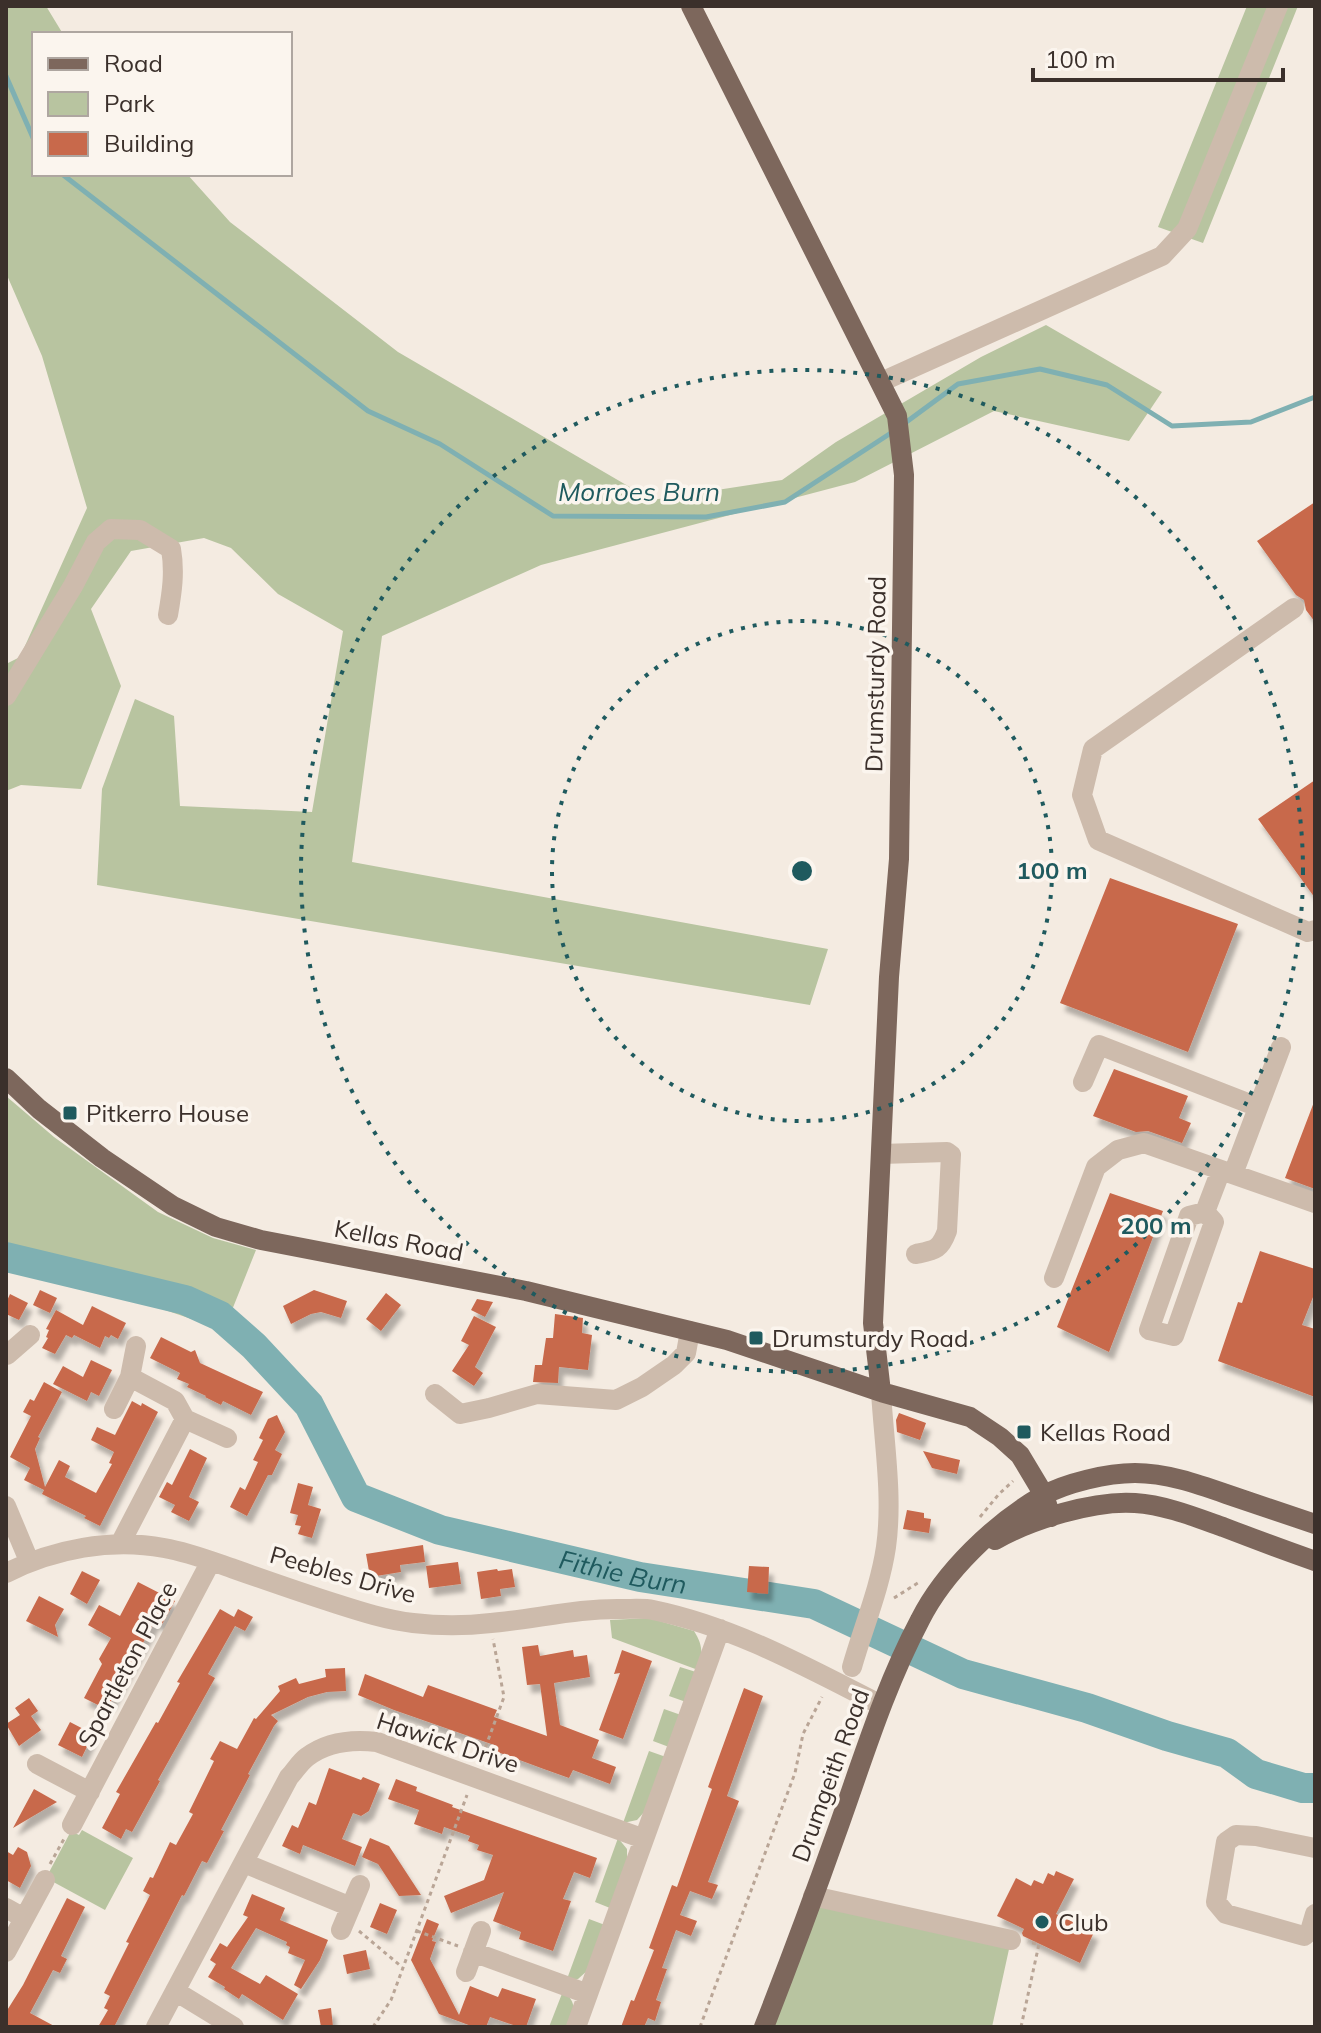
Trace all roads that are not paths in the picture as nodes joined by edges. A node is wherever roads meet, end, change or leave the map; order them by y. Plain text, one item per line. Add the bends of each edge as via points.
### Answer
1 (691, 6) edge
2 (1278, 6) edge
3 (881, 382) junction
4 (1294, 608) dead end
5 (168, 615) dead end
6 (6, 696) edge
7 (1315, 930) edge
8 (1281, 1047) dead end
9 (6, 1078) edge
10 (1083, 1082) dead end
11 (1258, 1107) junction
12 (881, 1154) junction
13 (1227, 1172) junction
14 (1315, 1203) edge
15 (1205, 1212) junction
16 (916, 1254) dead end
17 (1054, 1278) dead end
18 (690, 1331) junction
19 (30, 1335) dead end
20 (136, 1346) dead end
21 (6, 1358) edge
22 (130, 1377) junction
23 (881, 1392) junction
24 (435, 1394) dead end
25 (114, 1409) dead end
26 (185, 1419) junction
27 (227, 1438) dead end
28 (1044, 1495) junction
29 (6, 1506) edge
30 (1051, 1517) junction
31 (1315, 1524) edge
32 (120, 1544) junction
33 (969, 1555) junction
34 (29, 1561) junction
35 (211, 1561) junction
36 (1315, 1561) edge
37 (6, 1573) edge
38 (720, 1629) junction
39 (854, 1661) dead end
40 (881, 1705) junction
41 (37, 1764) dead end
42 (90, 1792) junction
43 (72, 1825) road end
44 (644, 1839) junction
45 (1315, 1848) edge
46 (244, 1863) junction
47 (45, 1880) road end
48 (360, 1885) dead end
49 (813, 1896) junction
50 (919, 1901) dead end
51 (15, 1913) edge
52 (1315, 1914) edge
53 (902, 1916) junction
54 (481, 1931) dead end
55 (1011, 1940) road end
56 (6, 1952) edge
57 (473, 1952) junction
58 (466, 1972) dead end
59 (175, 1991) junction
60 (588, 1994) junction
61 (156, 2027) edge
62 (234, 2027) edge
63 (576, 2027) edge
64 (764, 2027) edge

1 - 3 main road, Drumsturdy Road
2 - 3 street via 1187,229 1162,256
3 - 12 main road, Drumsturdy Road via 897,416 904,475 899,859
4 - 7 street via 1093,749 1082,795 1098,840 1308,932
5 - 6 street via 174,580 171,549 140,530 111,529 96,542
8 - 11 street
9 - 18 main road, Kellas Road via 102,1158 173,1206 216,1227
10 - 11 street via 1099,1045
11 - 13 street
12 - 16 street via 951,1155 947,1231 934,1251
12 - 23 main road, Drumsturdy Road via 873,1323
13 - 14 street
13 - 15 street
13 - 17 street via 1144,1143 1118,1150 1096,1167
15 - 15 street via 1214,1222 1174,1336 1149,1330 1189,1216
18 - 23 main road, Kellas Road
18 - 24 street via 686,1353 674,1365 616,1400 537,1394 460,1414
19 - 21 street
20 - 22 street
22 - 25 street
22 - 26 street via 175,1401
23 - 28 main road, Kellas Road via 970,1417 1020,1455
23 - 39 street via 888,1504 880,1601
26 - 27 street
26 - 32 street
28 - 30 main road, Kellas Road
28 - 31 main road via 1092,1478 1136,1473 1173,1478
28 - 33 main road
29 - 34 street
30 - 33 main road
30 - 36 main road via 1135,1503 1193,1516
32 - 34 street, Peebles Drive
32 - 35 street, Peebles Drive via 165,1548
33 - 40 main road, Drumgeith Road via 920,1619
34 - 37 street, Peebles Drive
35 - 38 street, Peebles Drive via 303,1594 412,1623 491,1623 606,1608 651,1609
35 - 42 street, Spartleton Place
38 - 40 street
38 - 44 street
40 - 49 main road, Drumgeith Road
41 - 42 street
42 - 43 street, Spartleton Place
44 - 46 street, Hawick Drive via 377,1742 353,1739 307,1757 289,1777
44 - 60 street
45 - 52 street via 1236,1835 1226,1842 1216,1902 1226,1914 1304,1936
46 - 48 street via 346,1919
46 - 59 street, Hawick Drive
47 - 51 street
49 - 53 street
49 - 64 main road, Drumgeith Road
50 - 53 street
51 - 56 street
53 - 55 street
54 - 57 street
57 - 58 street
57 - 60 street
59 - 61 street, Hawick Drive
59 - 62 street
60 - 63 street

